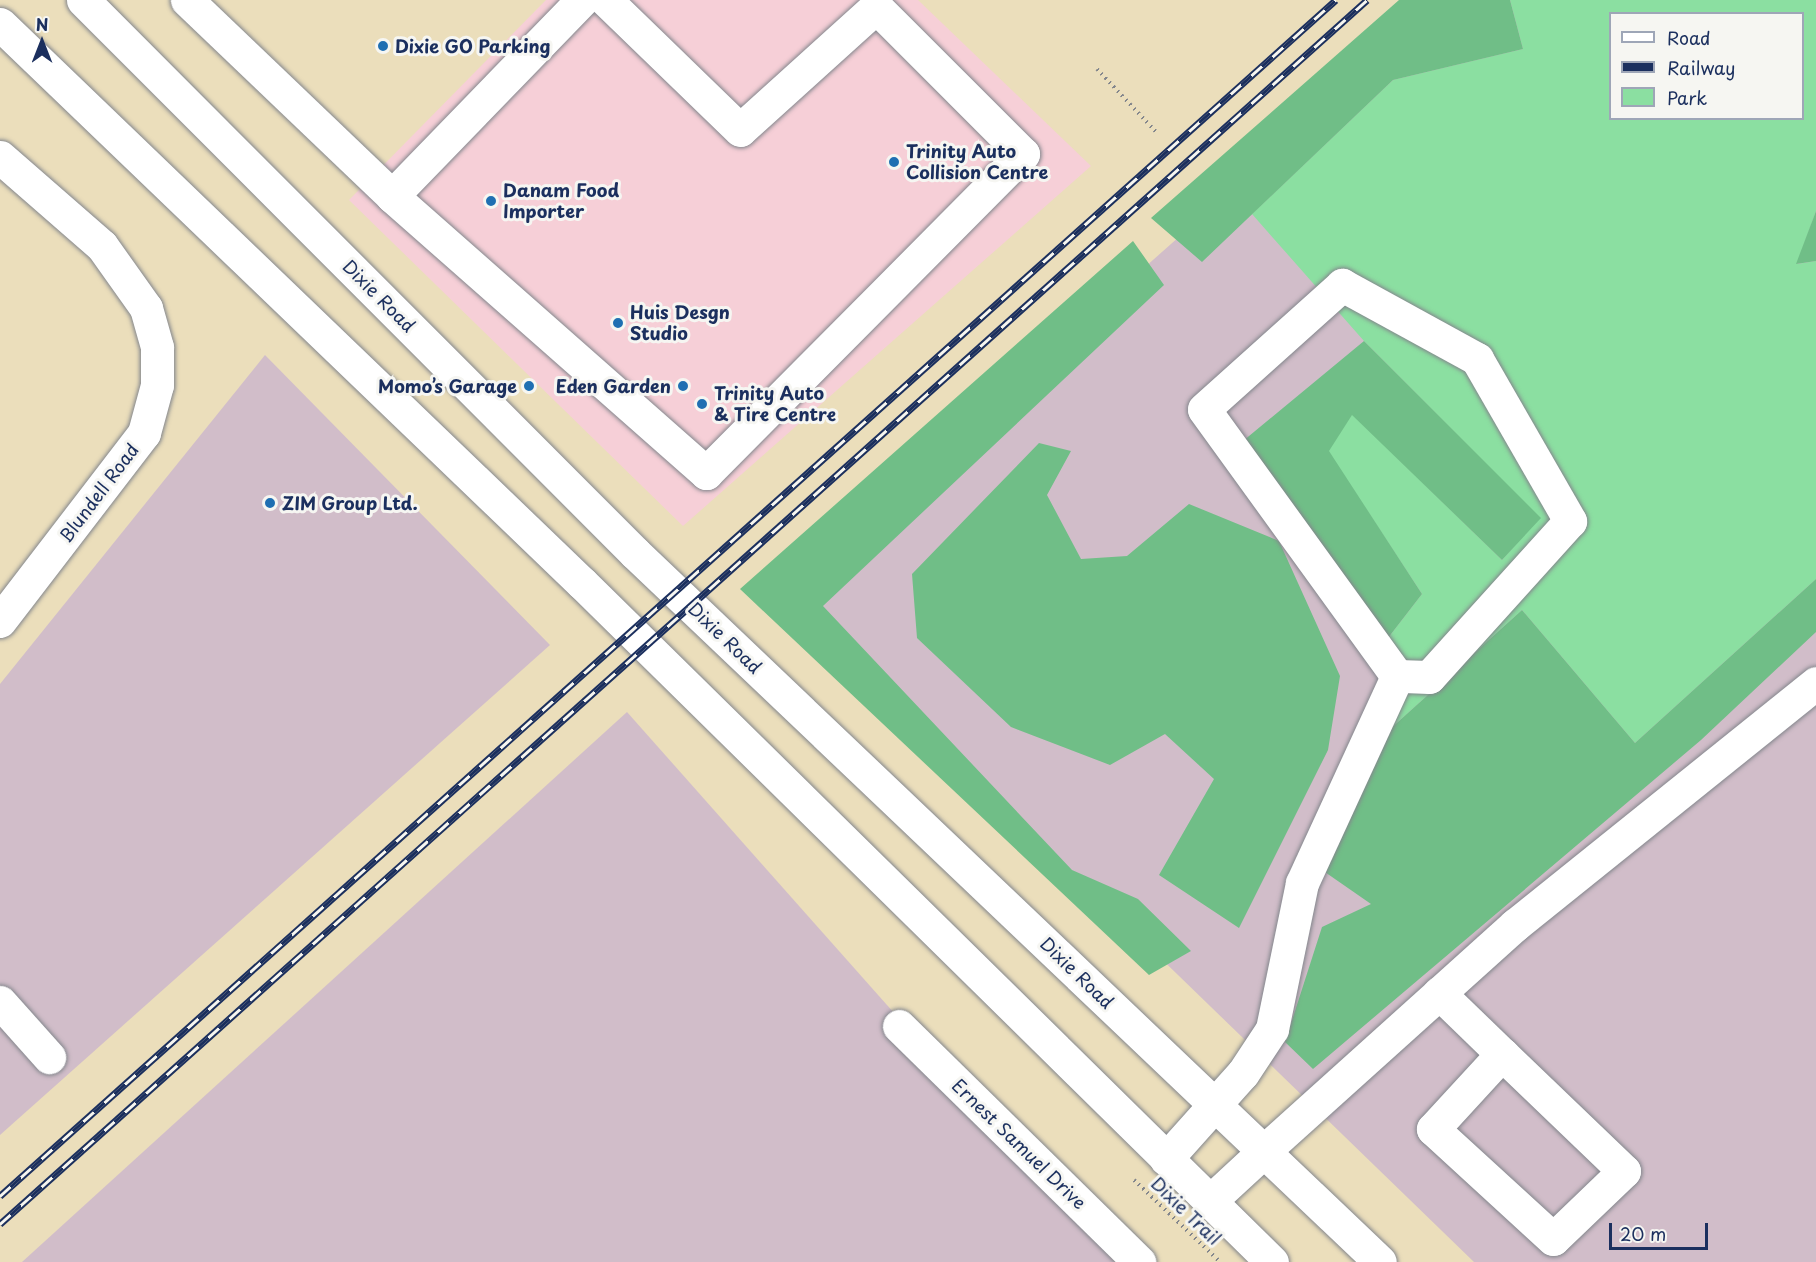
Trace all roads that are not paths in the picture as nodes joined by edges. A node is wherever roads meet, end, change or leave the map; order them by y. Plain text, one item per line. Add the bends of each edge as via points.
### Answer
1 (82, 0) edge
2 (187, 0) edge
3 (582, 0) edge
4 (606, 0) edge
5 (0, 24) edge
6 (0, 157) edge
7 (392, 196) junction
8 (0, 621) edge
9 (1397, 676) junction
10 (1816, 683) edge
11 (1438, 993) junction
12 (0, 1002) edge
13 (899, 1026) dead end
14 (1502, 1054) junction
15 (49, 1057) dead end
16 (1217, 1106) junction
17 (1264, 1150) junction
18 (1166, 1159) junction
19 (1209, 1202) junction
20 (1139, 1262) edge
21 (1272, 1262) edge
22 (1380, 1262) edge

1 - 16 main road, Dixie Road via 635,553
2 - 7 main road
3 - 7 main road
4 - 7 main road via 740,130 876,7 1023,154 706,473
5 - 18 main road via 582,583
6 - 8 main road, Blundell Road via 102,246 146,308 157,347 157,385 144,433
9 - 9 main road via 1204,409 1342,285 1477,359 1570,521 1429,677
9 - 16 main road via 1302,883 1272,1029
10 - 11 main road via 1515,925
11 - 14 main road
11 - 17 main road
12 - 15 main road
13 - 20 main road, Ernest Samuel Drive
14 - 14 main road via 1624,1171 1553,1239 1433,1129
16 - 17 main road, Dixie Road
16 - 18 main road
17 - 19 main road
17 - 22 main road, Dixie Road
18 - 19 main road
19 - 21 main road

